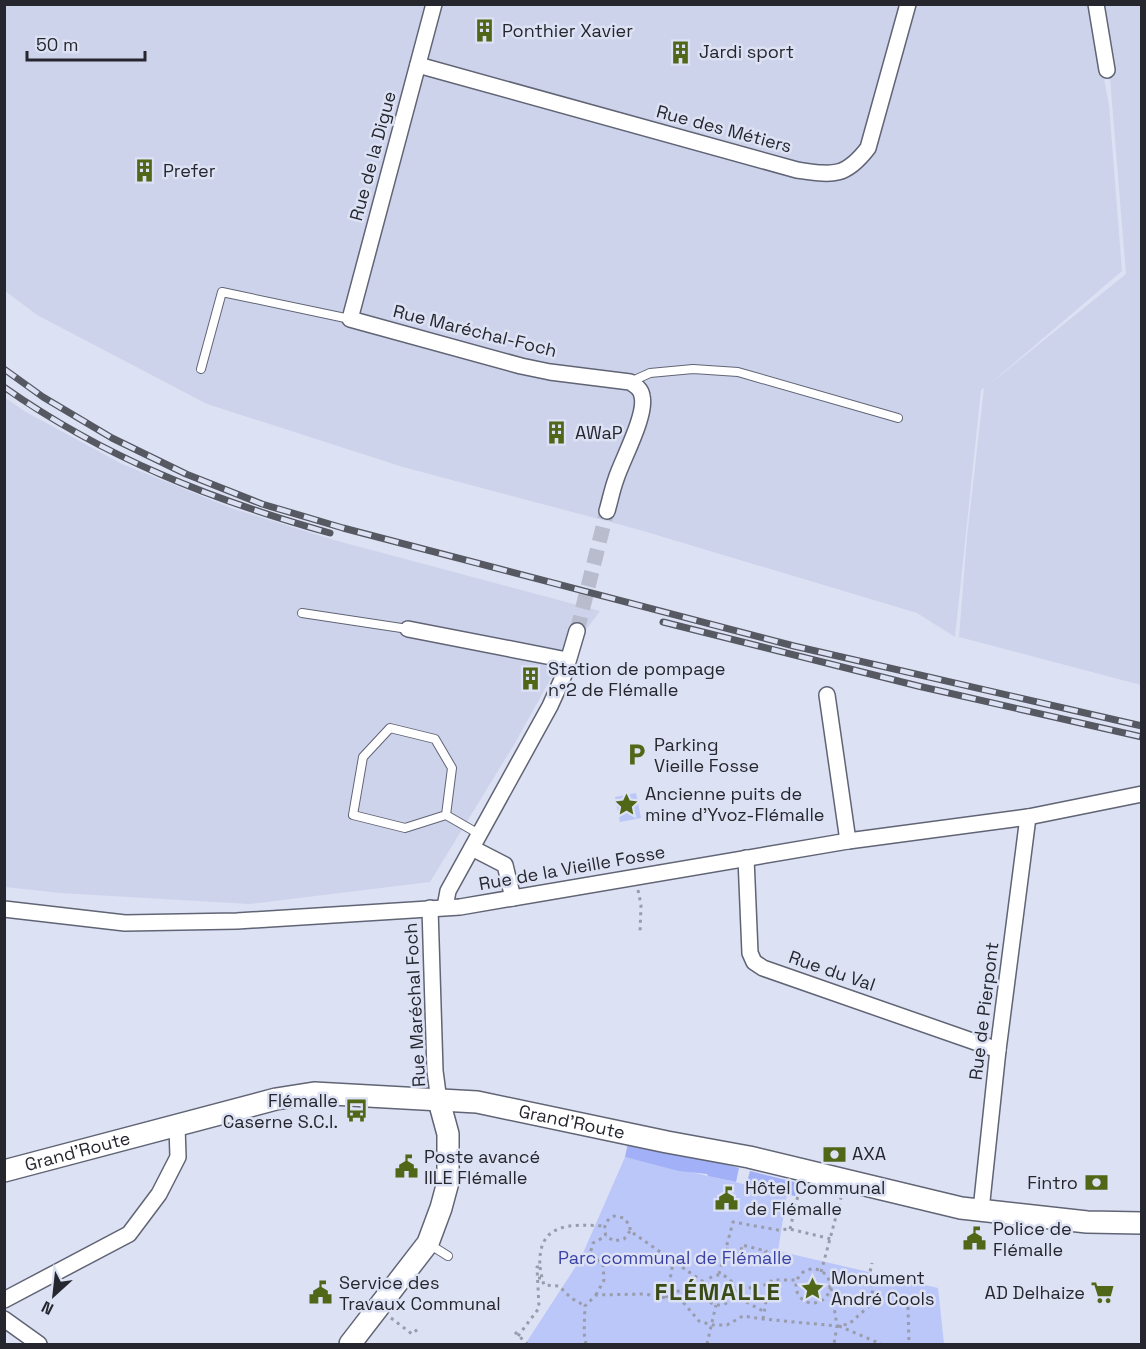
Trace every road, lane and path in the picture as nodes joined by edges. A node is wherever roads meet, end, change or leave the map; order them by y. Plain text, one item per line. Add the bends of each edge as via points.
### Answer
1 (434, 4) edge
2 (908, 4) edge
3 (1096, 4) edge
4 (418, 65) junction
5 (1107, 70) dead end
6 (350, 319) junction
7 (201, 369) dead end
8 (630, 382) junction
9 (898, 418) dead end
10 (608, 511) tunnel mouth
11 (302, 613) dead end
12 (408, 629) joint
13 (577, 630) tunnel mouth
14 (567, 660) junction
15 (827, 695) dead end
16 (1142, 794) edge
17 (446, 815) junction
18 (1028, 817) junction
19 (476, 841) junction
20 (848, 841) junction
21 (746, 858) junction
22 (636, 877) junction
23 (513, 898) junction
24 (437, 908) junction
25 (4, 909) edge
26 (640, 933) dead end
27 (998, 1050) junction
28 (439, 1101) junction
29 (177, 1126) junction
30 (804, 1170) junction
31 (4, 1171) edge
32 (845, 1180) junction
33 (981, 1210) junction
34 (1142, 1223) edge
35 (604, 1226) junction
36 (790, 1229) junction
37 (630, 1231) junction
38 (606, 1236) junction
39 (831, 1239) junction
40 (428, 1243) junction
41 (726, 1249) junction
42 (741, 1252) junction
43 (448, 1256) dead end
44 (673, 1262) junction
45 (872, 1263) dead end
46 (821, 1272) junction
47 (719, 1275) junction
48 (540, 1278) junction
49 (798, 1280) junction
50 (705, 1283) junction
51 (769, 1284) junction
52 (830, 1286) junction
53 (704, 1289) junction
54 (668, 1292) junction
55 (734, 1293) junction
56 (596, 1295) junction
57 (666, 1298) junction
58 (4, 1300) edge
59 (716, 1305) junction
60 (585, 1306) junction
61 (908, 1306) dead end
62 (378, 1307) junction
63 (765, 1312) junction
64 (4, 1319) edge
65 (763, 1319) junction
66 (712, 1325) junction
67 (837, 1326) junction
68 (418, 1329) dead end
69 (514, 1332) dead end
70 (518, 1336) junction
71 (39, 1344) edge
72 (350, 1344) edge
73 (527, 1344) edge
74 (586, 1344) edge
75 (707, 1344) edge
76 (834, 1344) edge
77 (881, 1344) edge
78 (909, 1344) edge

1 - 4 street, Rue de la Digue
2 - 4 street, Rue des Métiers via 868,148 857,162 828,175
3 - 5 street
4 - 6 street, Rue de la Digue
6 - 7 lane via 222,292
6 - 8 street, Rue Maréchal-Foch via 521,366
8 - 9 lane via 650,373 671,371 738,372
8 - 10 street via 643,397 641,409
11 - 12 lane
12 - 14 street
13 - 14 street
14 - 19 street via 550,706
15 - 20 street
16 - 18 street, Rue de la Vieille Fosse
17 - 17 lane via 405,828 353,815 363,757 390,728 435,739 452,768
17 - 19 lane
18 - 20 street, Rue de la Vieille Fosse
18 - 27 street, Rue de Pierpont
19 - 23 street via 505,865
19 - 24 street
20 - 21 street, Rue de la Vieille Fosse
21 - 22 street, Rue de la Vieille Fosse
21 - 27 street, Rue du Val via 750,952 754,962
22 - 23 street, Rue de la Vieille Fosse
22 - 26 path
23 - 24 street, Rue de la Vieille Fosse
24 - 25 street, Rue de la Vieille Fosse via 237,921 124,923
24 - 28 street, Rue Maréchal Foch via 435,1071
27 - 33 street, Rue de Pierpont
28 - 29 street, Grand'Route via 314,1093 276,1099
28 - 30 street, Grand'Route via 477,1102
28 - 40 street via 448,1134 448,1182
29 - 31 street, Grand'Route
29 - 58 street via 178,1157 159,1194 129,1234
30 - 32 street, Grand'Route
30 - 36 path
32 - 33 street, Grand'Route
32 - 39 path
33 - 34 street, Grand'Route via 1087,1222
35 - 37 path via 610,1218 619,1216 628,1221
35 - 38 path
35 - 48 path via 557,1228 542,1247
36 - 39 path
36 - 41 path via 733,1222
37 - 38 path via 619,1241
37 - 44 path
38 - 56 path via 593,1243 590,1254 603,1264 604,1280
39 - 46 path
40 - 43 lane
40 - 62 street
41 - 42 path
41 - 47 path
42 - 42 path via 738,1260 762,1265 766,1251 742,1245
44 - 50 path
44 - 54 path
45 - 67 path via 873,1290 868,1307 849,1324
46 - 49 path via 807,1271
46 - 52 path
47 - 50 path
47 - 55 path via 730,1280
48 - 60 path via 544,1285 559,1286
48 - 70 path via 539,1308
49 - 51 path via 772,1280
49 - 52 path via 800,1297 811,1303 824,1299
50 - 53 path
51 - 55 path
51 - 63 path
52 - 67 path
53 - 54 path
53 - 59 path via 707,1299
54 - 57 path
55 - 59 path via 728,1302
55 - 63 path
56 - 57 path via 645,1294
56 - 60 path
57 - 66 path via 682,1301 699,1321
59 - 66 path
60 - 74 path
61 - 78 path
62 - 68 path via 412,1334
62 - 72 street
63 - 65 path
64 - 71 street
65 - 66 path via 743,1316 727,1324
65 - 67 path
66 - 75 path
67 - 76 path
67 - 77 path
69 - 70 path
70 - 73 path

